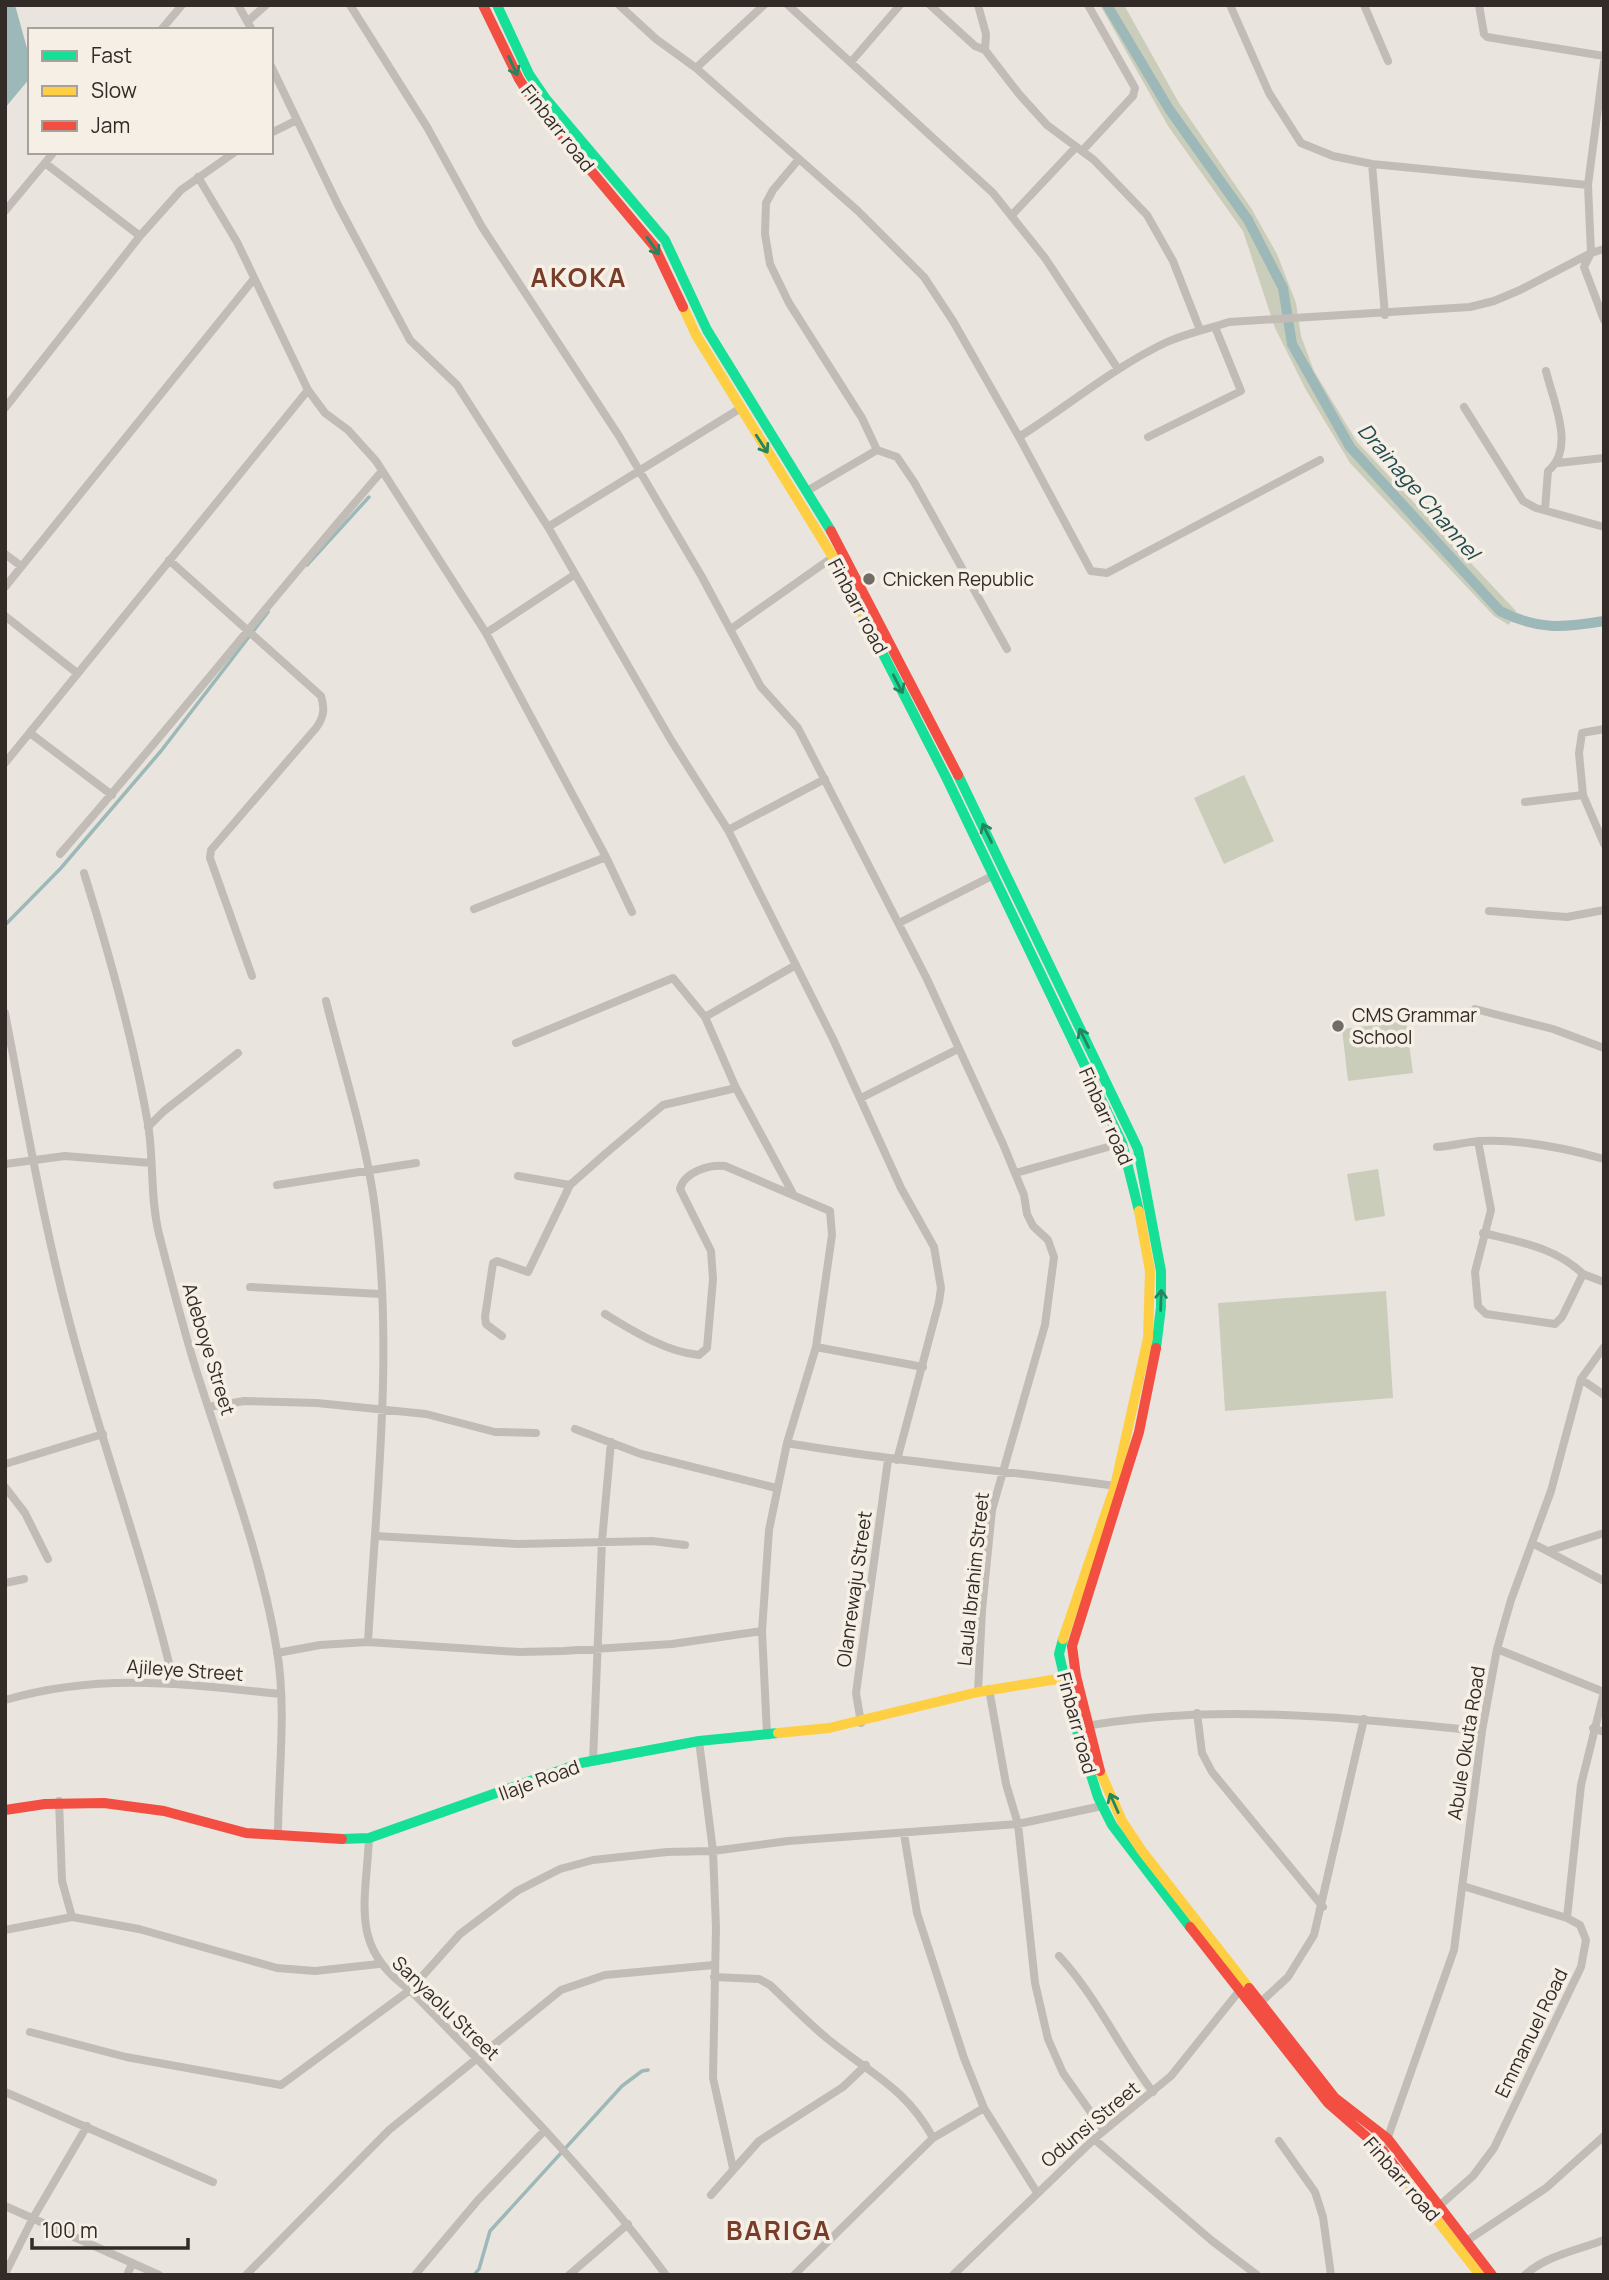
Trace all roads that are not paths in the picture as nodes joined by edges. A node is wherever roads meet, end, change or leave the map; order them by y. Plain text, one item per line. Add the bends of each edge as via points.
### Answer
1 (182, 5) edge
2 (239, 5) edge
3 (266, 5) edge
4 (350, 5) edge
5 (483, 5) edge
6 (497, 5) edge
7 (619, 5) edge
8 (764, 5) edge
9 (788, 5) edge
10 (900, 5) edge
11 (930, 5) edge
12 (978, 5) edge
13 (1088, 5) edge
14 (1230, 5) edge
15 (1364, 5) edge
16 (1479, 5) edge
17 (248, 21) junction
18 (163, 28) edge
19 (251, 28) edge
20 (985, 50) junction
21 (1604, 56) edge
22 (1388, 61) dead end
23 (851, 62) junction
24 (1604, 62) edge
25 (696, 68) junction
26 (273, 70) edge
27 (297, 120) junction
28 (273, 133) edge
29 (1079, 149) junction
30 (52, 154) edge
31 (232, 154) edge
32 (799, 159) junction
33 (45, 163) junction
34 (1372, 163) junction
35 (198, 177) junction
36 (1588, 185) junction
37 (5, 211) edge
38 (1012, 215) junction
39 (140, 236) junction
40 (1604, 249) edge
41 (1591, 253) junction
42 (253, 280) junction
43 (1385, 314) junction
44 (1604, 320) edge
45 (1215, 327) junction
46 (1200, 330) junction
47 (1118, 369) junction
48 (1546, 371) dead end
49 (308, 390) junction
50 (6, 407) edge
51 (1464, 407) dead end
52 (741, 408) junction
53 (1019, 437) junction
54 (1148, 437) dead end
55 (877, 450) junction
56 (1604, 458) edge
57 (1320, 460) dead end
58 (1558, 463) junction
59 (383, 471) junction
60 (640, 471) junction
61 (807, 491) junction
62 (1545, 509) junction
63 (548, 527) junction
64 (1604, 527) edge
65 (5, 554) edge
66 (833, 557) junction
67 (169, 560) junction
68 (21, 566) junction
69 (574, 575) junction
70 (5, 587) edge
71 (5, 616) edge
72 (731, 629) junction
73 (878, 629) junction
74 (486, 633) junction
75 (250, 634) junction
76 (1007, 649) dead end
77 (77, 673) junction
78 (1604, 729) edge
79 (30, 733) junction
80 (5, 763) edge
81 (825, 779) junction
82 (112, 795) junction
83 (1583, 795) junction
84 (1525, 802) dead end
85 (1599, 818) edge
86 (728, 830) junction
87 (1604, 844) edge
88 (60, 854) dead end
89 (606, 857) junction
90 (84, 873) dead end
91 (994, 875) junction
92 (474, 909) dead end
93 (1604, 910) edge
94 (1489, 911) dead end
95 (632, 912) dead end
96 (899, 923) junction
97 (796, 965) junction
98 (252, 976) dead end
99 (326, 1002) dead end
100 (1475, 1009) dead end
101 (5, 1013) edge
102 (705, 1017) junction
103 (516, 1043) dead end
104 (1604, 1048) edge
105 (958, 1049) junction
106 (238, 1053) dead end
107 (736, 1088) junction
108 (861, 1098) junction
109 (148, 1127) junction
110 (1478, 1141) junction
111 (1122, 1143) junction
112 (1437, 1147) dead end
113 (1604, 1159) edge
114 (35, 1161) junction
115 (151, 1163) junction
116 (416, 1163) dead end
117 (5, 1164) edge
118 (369, 1170) junction
119 (1016, 1173) junction
120 (518, 1176) dead end
121 (277, 1185) dead end
122 (570, 1185) junction
123 (792, 1192) junction
124 (1483, 1233) junction
125 (1583, 1274) junction
126 (1604, 1282) edge
127 (250, 1287) dead end
128 (382, 1294) junction
129 (605, 1314) dead end
130 (502, 1336) dead end
131 (816, 1347) junction
132 (1604, 1347) edge
133 (923, 1367) junction
134 (1581, 1379) junction
135 (1604, 1395) edge
136 (208, 1407) junction
137 (383, 1410) junction
138 (575, 1429) dead end
139 (536, 1433) dead end
140 (103, 1434) junction
141 (611, 1442) junction
142 (787, 1443) junction
143 (892, 1460) junction
144 (5, 1464) edge
145 (1002, 1469) junction
146 (5, 1486) edge
147 (1115, 1486) junction
148 (776, 1488) junction
149 (1604, 1532) edge
150 (375, 1536) junction
151 (601, 1541) junction
152 (1534, 1544) junction
153 (685, 1545) dead end
154 (1548, 1551) junction
155 (48, 1559) dead end
156 (24, 1579) dead end
157 (1604, 1581) edge
158 (5, 1583) edge
159 (762, 1631) junction
160 (368, 1642) junction
161 (597, 1649) junction
162 (1497, 1649) junction
163 (277, 1653) junction
164 (1076, 1676) junction
165 (1063, 1678) junction
166 (174, 1684) junction
167 (984, 1690) junction
168 (1604, 1692) edge
169 (281, 1694) junction
170 (5, 1700) edge
171 (1197, 1713) junction
172 (1364, 1719) junction
173 (861, 1723) junction
174 (1088, 1725) junction
175 (1076, 1728) junction
176 (1593, 1728) junction
177 (1482, 1731) junction
178 (1604, 1732) edge
179 (767, 1734) junction
180 (699, 1741) junction
181 (593, 1761) junction
182 (59, 1801) junction
183 (1102, 1806) junction
184 (5, 1810) edge
185 (1018, 1824) junction
186 (904, 1834) junction
187 (278, 1836) junction
188 (369, 1838) junction
189 (713, 1851) junction
190 (1463, 1886) junction
191 (1323, 1907) junction
192 (72, 1917) junction
193 (1567, 1918) junction
194 (5, 1930) edge
195 (1059, 1956) dead end
196 (379, 1964) junction
197 (714, 1965) junction
198 (714, 1977) junction
199 (410, 1990) junction
200 (1240, 1990) junction
201 (1262, 2001) junction
202 (30, 2032) dead end
203 (475, 2057) junction
204 (866, 2065) junction
205 (5, 2092) edge
206 (1153, 2092) junction
207 (984, 2108) junction
208 (87, 2126) junction
209 (1104, 2131) junction
210 (548, 2134) junction
211 (1604, 2136) edge
212 (933, 2138) junction
213 (1094, 2139) junction
214 (1388, 2139) junction
215 (1279, 2141) dead end
216 (1383, 2151) junction
217 (733, 2168) junction
218 (213, 2182) dead end
219 (1036, 2192) junction
220 (711, 2195) dead end
221 (5, 2206) edge
222 (1438, 2207) junction
223 (33, 2218) junction
224 (628, 2224) junction
225 (1604, 2240) edge
226 (1465, 2242) junction
227 (132, 2264) junction
228 (5, 2274) edge
229 (127, 2275) edge
230 (159, 2275) edge
231 (246, 2275) edge
232 (415, 2275) edge
233 (569, 2275) edge
234 (666, 2275) edge
235 (794, 2275) edge
236 (953, 2275) edge
237 (1257, 2275) edge
238 (1331, 2275) edge
239 (1480, 2275) edge
240 (1492, 2275) edge
241 (1525, 2275) edge

1 - 18 street
2 - 17 street
3 - 17 street
4 - 60 street, Laula Ibrahim Street via 427,127 482,227
5 -> 52 main road, Finbarr road via 536,105 654,246 696,335
6 - 61 main road, Finbarr road via 529,74 546,99 677,260 707,330
7 - 25 street
8 - 25 street
9 - 23 street
10 - 23 street
11 - 20 street
12 - 20 street
13 - 29 street via 1135,88 1133,96
14 - 34 street via 1269,93 1300,143 1333,156
15 - 22 street
16 - 21 street via 1484,34
17 - 19 street
20 - 29 street via 1047,125
23 - 38 street
24 - 36 street
25 - 32 street
26 - 27 street, Olanrewaju Street
27 - 28 street
27 - 63 street, Olanrewaju Street via 410,340 457,385
29 - 38 street
29 - 46 street via 1147,215 1173,261
30 - 33 street
31 - 35 street
32 - 53 street via 923,277
32 - 55 street via 766,203 770,264
33 - 37 street
33 - 39 street
34 - 36 street
34 - 43 street
35 - 39 street
35 - 42 street via 237,242
36 - 41 street
38 - 47 street
39 - 50 street
40 - 41 street
41 - 43 street via 1494,302
41 - 44 street via 1584,267
42 - 49 street
42 - 68 street
43 - 45 street via 1279,318
45 - 46 street
45 - 54 street via 1241,391
46 - 47 street
47 - 53 street
48 - 58 street via 1562,437
49 - 59 street
49 - 67 street
51 - 62 street via 1523,501
52 - 60 street
52 -> 66 main road, Finbarr road
53 - 57 street via 1084,560 1098,574 1159,547
55 - 61 street
55 - 76 street via 897,457 905,467
56 - 58 street
58 - 62 street via 1548,471
59 - 74 street
59 - 75 street
60 - 63 street
60 - 72 street, Laula Ibrahim Street
61 - 73 main road, Finbarr road
62 - 64 street
63 - 69 street, Olanrewaju Street
65 - 68 street
66 - 72 street
66 - 73 main road, Finbarr road
67 - 75 street
67 - 77 street
68 - 70 street
69 - 74 street
69 - 86 street, Olanrewaju Street
71 - 77 street
72 - 81 street, Laula Ibrahim Street via 761,687 793,721
73 -> 91 main road, Finbarr road
164 -> 73 main road, Finbarr road via 1072,1646 1122,1490 1152,1376 1161,1271 1149,1192 1138,1149 1005,868
74 - 89 street
75 - 82 street
75 - 98 street via 321,696 324,712 316,728 211,850 209,858
77 - 79 street
78 - 83 street via 1582,733
79 - 80 street
79 - 82 street
81 - 86 street
81 - 96 street, Laula Ibrahim Street
82 - 88 street
83 - 84 street
83 - 85 street
85 - 87 street
86 - 97 street, Olanrewaju Street
89 - 92 street
89 - 95 street
90 - 109 street, Adeboye Street via 118,982
91 - 96 street
91 - 111 main road, Finbarr road
93 - 94 street via 1567,917
96 - 105 street, Laula Ibrahim Street
97 - 102 street
97 - 108 street, Olanrewaju Street
99 - 118 street
100 - 104 street
101 - 114 street
102 - 103 street via 673,978
102 - 107 street
105 - 108 street
105 - 119 street, Laula Ibrahim Street
106 - 109 street
107 - 122 street via 663,1105
107 - 123 street
108 - 133 street, Olanrewaju Street via 901,1188 934,1247 941,1288
109 - 115 street, Adeboye Street
110 - 112 street
110 - 113 street via 1575,1151
110 - 124 street via 1491,1210
111 - 119 street
111 - 147 main road, Finbarr road via 1136,1194 1149,1282 1148,1338
114 - 115 street via 89,1156
114 - 117 street
114 - 140 street via 45,1227
115 - 136 street, Adeboye Street via 153,1210
116 - 118 street
118 - 121 street
118 - 128 street
119 - 145 street, Laula Ibrahim Street via 1027,1214 1048,1240 1054,1257 1045,1325
120 - 122 street
122 - 130 street via 528,1272 497,1261 491,1268 486,1324
123 - 129 street via 715,1164 681,1183 711,1251 711,1318 702,1354 660,1343
123 - 131 street via 825,1208 831,1217 830,1257
124 - 125 street via 1547,1249
124 - 125 street via 1475,1272 1478,1306 1486,1314 1555,1324
125 - 126 street
127 - 128 street
128 - 137 street
131 - 133 street
131 - 142 street
132 - 134 street, Abule Okuta Road
133 - 143 street, Olanrewaju Street
134 - 135 street
134 - 152 street, Abule Okuta Road
136 - 137 street via 272,1400
136 - 163 street, Adeboye Street via 225,1451
137 - 139 street via 455,1419 495,1432
137 - 150 street
138 - 141 street
140 - 144 street
140 - 166 street via 149,1582
141 - 148 street via 641,1454
141 - 151 street
142 - 143 street
142 - 148 street
143 - 145 street
143 - 173 street, Olanrewaju Street via 856,1693
145 - 147 street
145 - 167 street, Laula Ibrahim Street via 992,1510 982,1610
146 - 155 street via 25,1513
147 - 165 main road, Finbarr road via 1061,1640
148 - 159 street
149 - 154 street
150 - 151 street via 518,1544
150 - 160 street
151 - 153 street
151 - 161 street
152 - 154 street
152 - 162 street, Abule Okuta Road
154 - 157 street
156 - 158 street
159 - 161 street
159 - 179 street
160 - 161 street via 519,1652
160 - 163 street
161 - 181 street
162 - 168 street
162 - 177 street, Abule Okuta Road
163 - 169 street, Adeboye Street
164 - 165 main road, Ilaje Road
164 - 174 main road, Finbarr road
165 - 167 main road, Ilaje Road
165 - 175 main road, Finbarr road
166 - 169 street, Ajileye Street
166 - 170 street, Ajileye Street via 78,1684
167 - 173 main road, Ilaje Road
167 - 185 street, Laula Ibrahim Street
168 - 176 street
169 - 187 street, Adeboye Street
171 - 172 street
171 - 174 street
171 - 191 street via 1202,1753 1212,1772
172 - 177 street
172 - 191 street
173 - 179 main road, Ilaje Road
174 - 175 street
201 -> 174 main road, Finbarr road via 1122,1821 1097,1763
175 - 183 main road, Finbarr road
176 - 178 street
176 - 193 street via 1575,1823
177 - 190 street, Abule Okuta Road
179 - 180 main road, Ilaje Road
180 - 181 main road, Ilaje Road
180 - 189 street
181 - 188 main road, Ilaje Road
182 - 184 main road, Ilaje Road
182 - 187 main road, Ilaje Road via 164,1811 244,1833
182 - 192 street via 62,1881
183 - 185 street
183 - 200 main road, Finbarr road via 1134,1856
185 - 186 street
185 - 209 street, Laula Ibrahim Street via 1035,1983 1048,2039 1063,2073
186 - 189 street
186 - 207 street via 917,1913
187 - 188 main road, Ilaje Road
188 - 196 street, Sanyaolu Street via 365,1923
189 - 197 street
189 - 199 street via 593,1860 538,1877 460,1934
190 - 193 street
190 - 214 street, Abule Okuta Road via 1454,1950
191 - 201 street via 1303,1958
192 - 194 street
192 - 196 street via 139,1929 277,1968 315,1971
193 - 222 street, Emmanuel Road via 1580,1925 1586,1940 1581,1967 1494,2148 1473,2176
195 - 206 street
196 - 199 street, Sanyaolu Street
197 - 198 street
197 - 203 street via 605,1975 561,1990
198 - 204 street via 759,1979 770,1985 822,2035
198 - 217 street via 713,2078
199 - 202 street via 281,2085 126,2057
199 - 203 street, Sanyaolu Street
200 - 206 street, Odunsi Street
200 - 216 main road, Finbarr road via 1328,2103
201 - 214 main road, Finbarr road via 1335,2098
203 - 210 street, Sanyaolu Street
203 - 231 street via 389,2130
204 - 212 street via 909,2102
204 - 217 street via 843,2087 759,2141
205 - 208 street
206 - 209 street, Odunsi Street
207 - 212 street
207 - 219 street
208 - 218 street
208 - 223 street
209 - 213 street, Odunsi Street
210 - 224 street, Sanyaolu Street
210 - 232 street via 478,2200
211 - 226 street via 1546,2188
212 - 235 street
213 - 219 street, Odunsi Street
213 - 237 street
214 - 216 street, Abule Okuta Road
214 - 222 main road, Finbarr road
215 - 238 street via 1315,2192 1324,2217
216 - 239 main road, Finbarr road
217 - 220 street
219 - 236 street, Odunsi Street
221 - 223 street
222 - 226 main road, Finbarr road
223 - 227 street
223 - 228 street
224 - 233 street
224 - 234 street, Sanyaolu Street
225 - 241 street via 1532,2267
226 - 240 main road, Finbarr road
227 - 229 street
227 - 230 street

